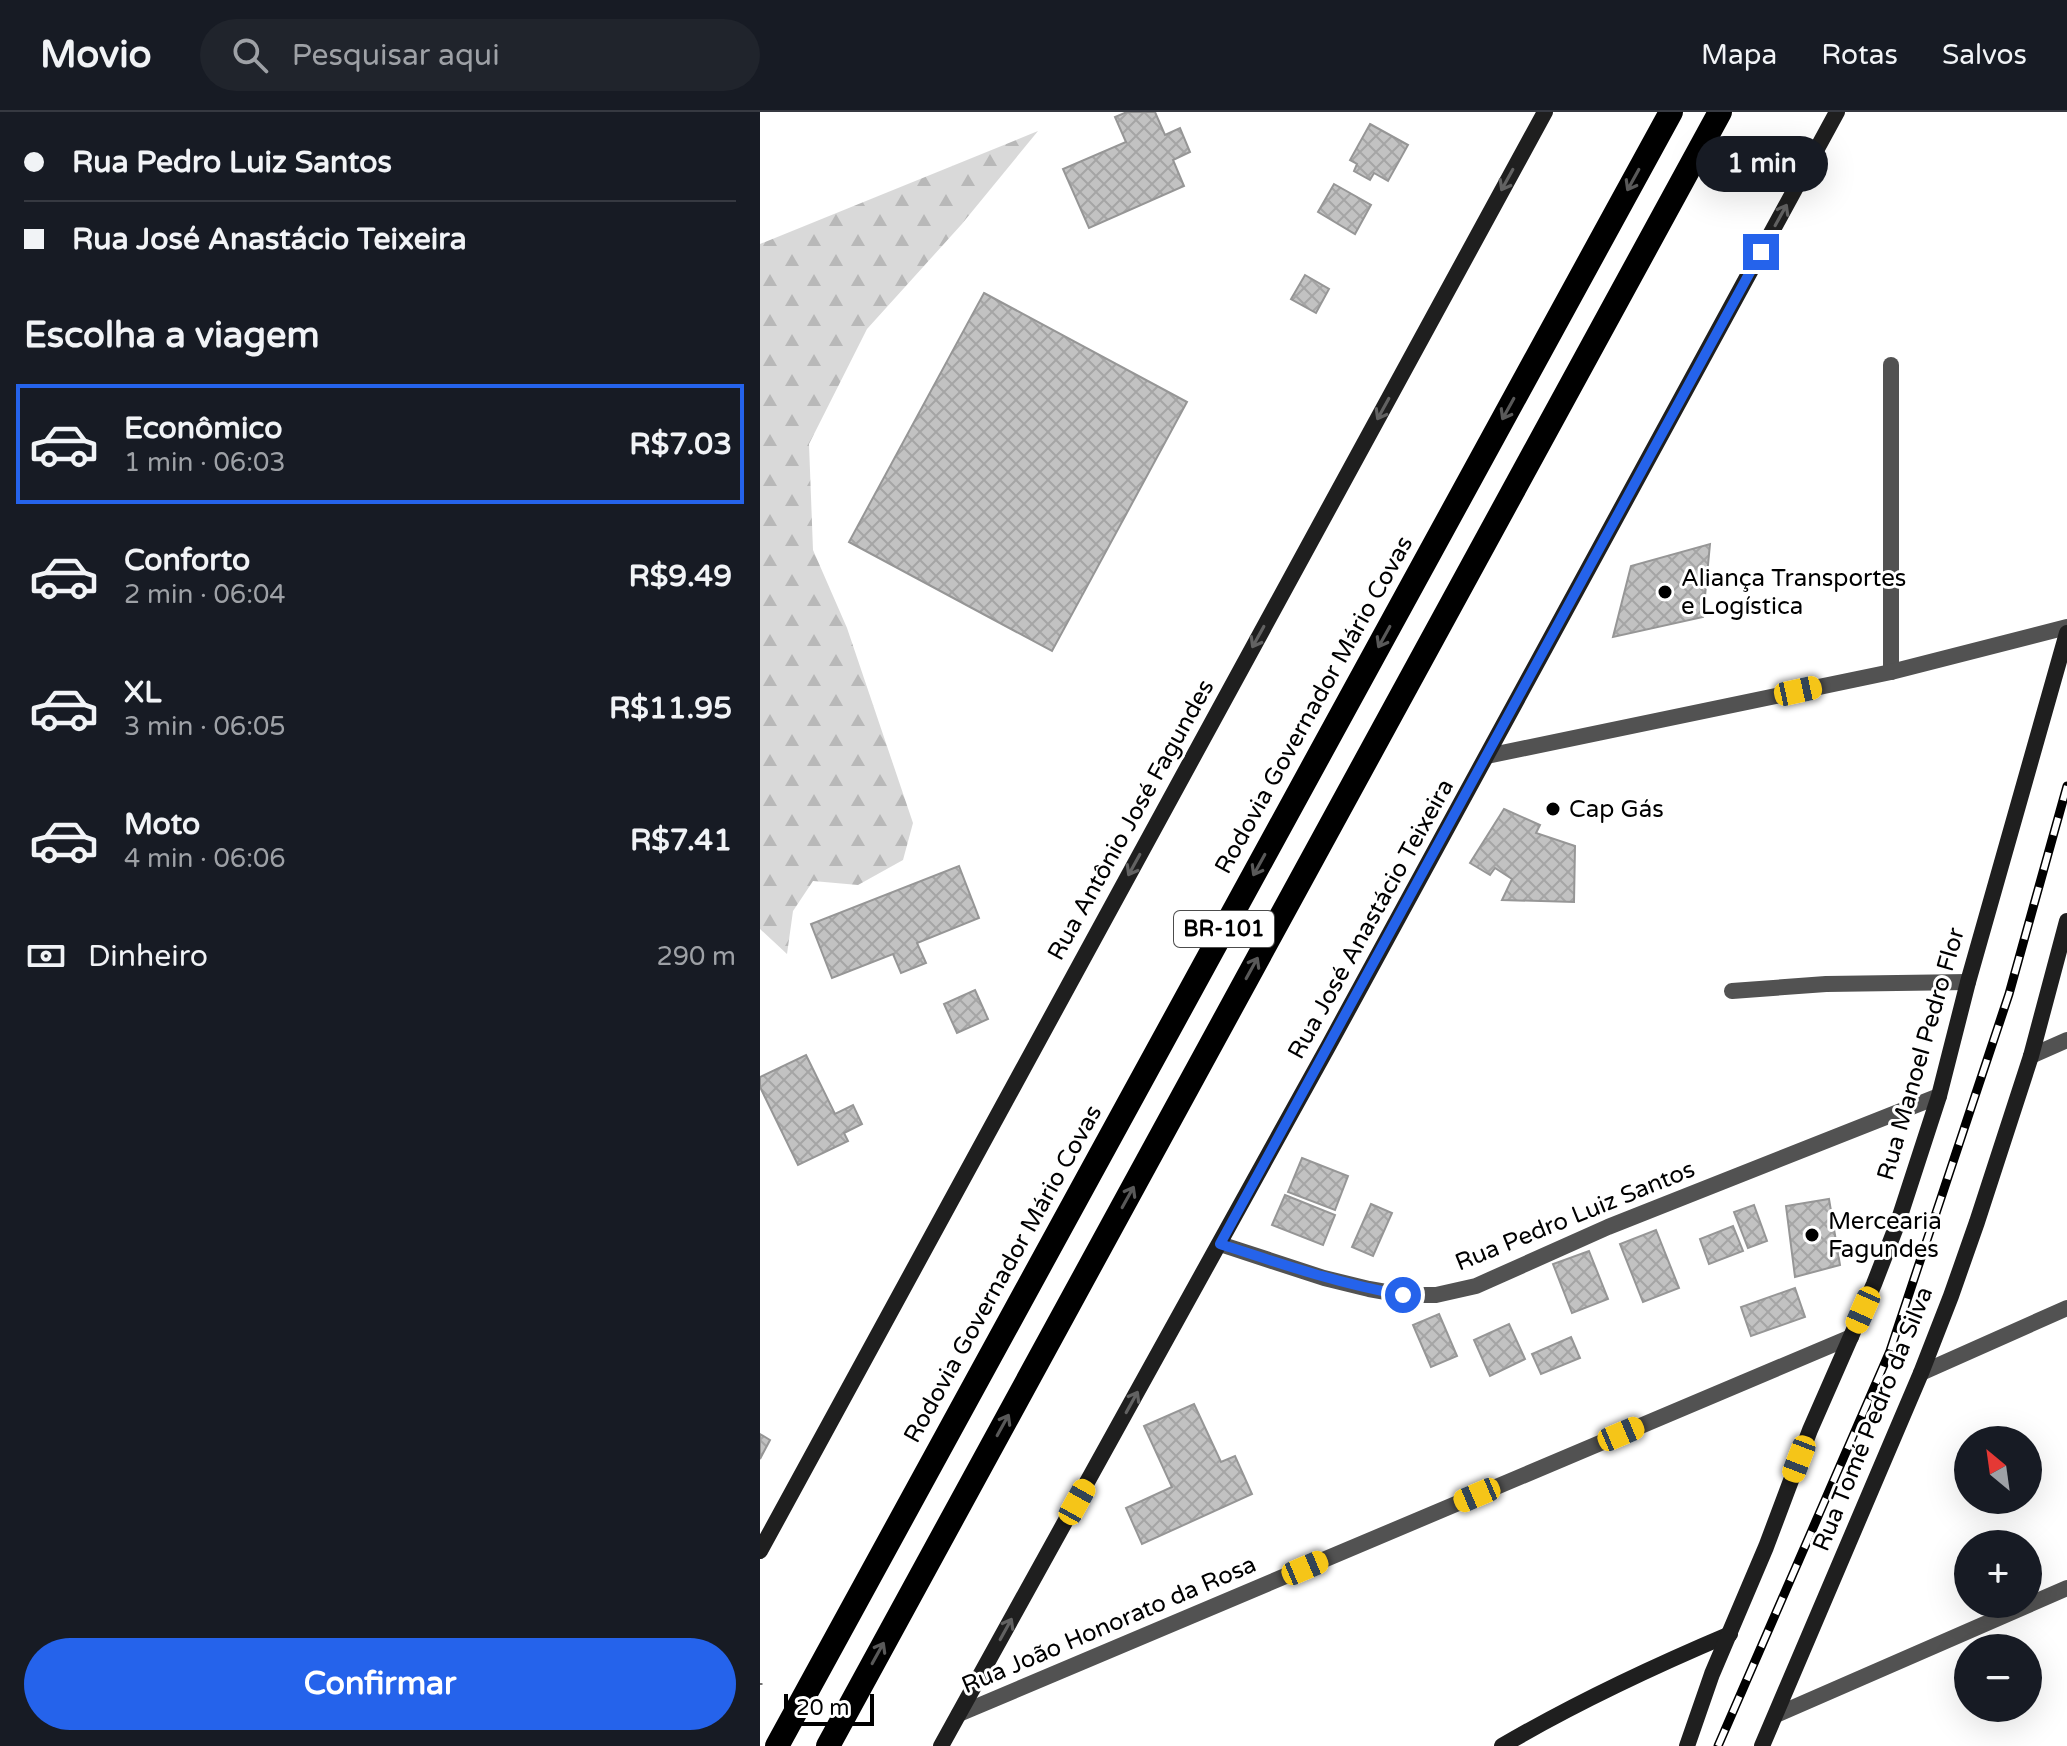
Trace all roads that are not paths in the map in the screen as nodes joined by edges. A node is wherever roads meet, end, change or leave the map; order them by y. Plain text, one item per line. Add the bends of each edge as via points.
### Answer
1 (1545, 112) edge
2 (1671, 112) edge
3 (1720, 112) edge
4 (1837, 112) edge
5 (1891, 365) dead end
6 (2067, 630) edge
7 (1891, 672) junction
8 (1487, 756) junction
9 (2067, 921) edge
10 (1968, 982) junction
11 (1732, 991) dead end
12 (2067, 1040) edge
13 (2031, 1056) junction
14 (1939, 1096) junction
15 (1220, 1244) junction
16 (2067, 1308) edge
17 (1851, 1337) junction
18 (1921, 1373) junction
19 (760, 1551) edge
20 (2067, 1588) edge
21 (1730, 1634) junction
22 (959, 1714) junction
23 (1776, 1715) junction
24 (777, 1746) edge
25 (828, 1746) edge
26 (941, 1746) edge
27 (1502, 1746) edge
28 (1687, 1746) edge
29 (1762, 1746) edge

1 -> 19 main road, Rua Antônio José Fagundes
2 -> 24 highway, Rodovia Governador Mário Covas / BR-101
25 -> 3 highway, BR-101
8 -> 4 main road, Rua José Anastácio Teixeira
5 - 7 street
6 - 7 street
6 - 10 main road, Rua Manoel Pedro Flor
7 - 8 street
8 - 15 main road, Rua José Anastácio Teixeira
9 - 13 main road, Rua Tomé Pedro da Silva
10 - 11 street
10 - 14 main road, Rua Manoel Pedro Flor
12 - 13 street
13 - 18 main road, Rua Tomé Pedro da Silva
14 - 15 street, Rua Pedro Luiz Santos via 1608,1227 1476,1286 1436,1295 1369,1289
14 - 17 main road, Rua Manoel Pedro Flor via 1898,1222
22 -> 15 main road, Rua José Anastácio Teixeira
16 - 18 street
17 - 21 main road, Rua Manoel Pedro Flor
17 - 22 street, Rua João Honorato da Rosa
18 - 23 main road, Rua Tomé Pedro da Silva
20 - 23 street
21 - 27 main road via 1662,1662
21 - 28 main road, Rua Manoel Pedro Flor
22 - 26 main road, Rua José Anastácio Teixeira
23 - 29 main road, Rua Tomé Pedro da Silva

